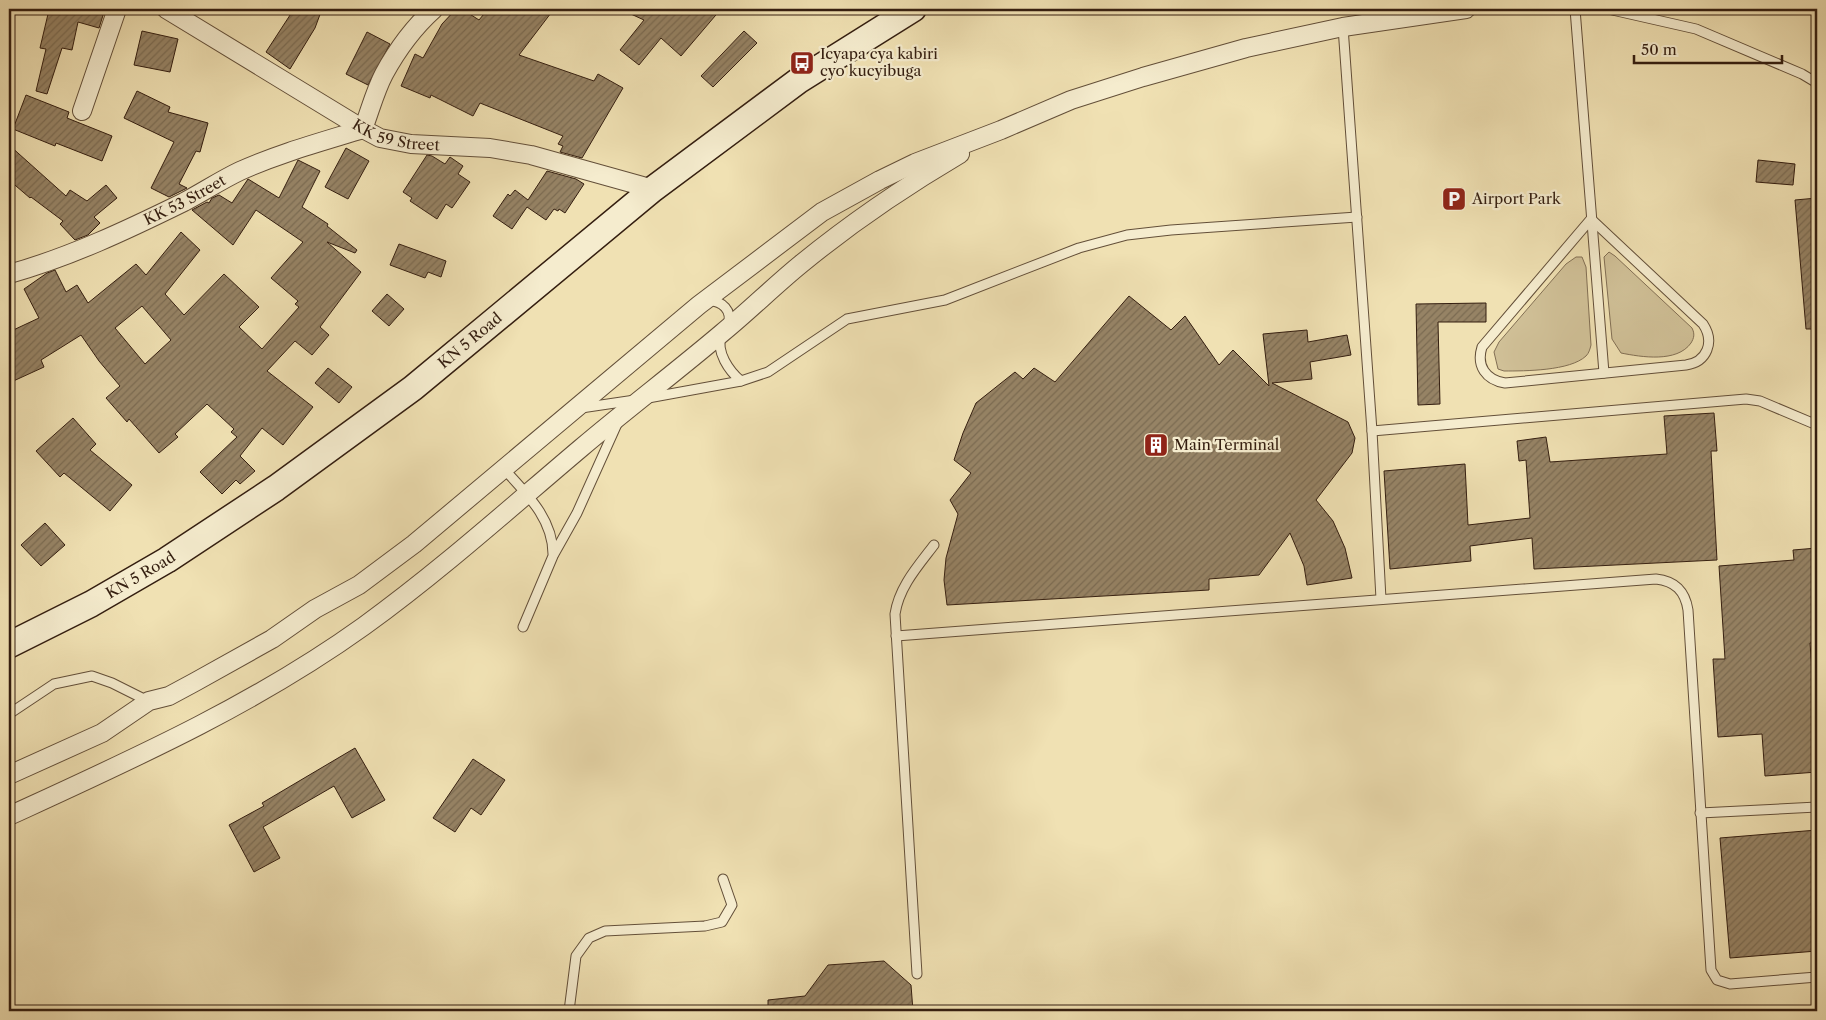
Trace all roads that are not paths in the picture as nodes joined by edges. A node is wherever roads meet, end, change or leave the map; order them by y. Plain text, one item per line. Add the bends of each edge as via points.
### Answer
1 (117, 9) edge
2 (166, 9) edge
3 (434, 9) edge
4 (1466, 9) edge
5 (1575, 9) edge
6 (1608, 9) edge
7 (905, 11) edge
8 (1343, 27) junction
9 (1817, 83) edge
10 (82, 111) dead end
11 (363, 129) junction
12 (1001, 130) junction
13 (653, 190) junction
14 (1357, 217) junction
15 (1591, 219) junction
16 (9, 274) edge
17 (699, 304) junction
18 (722, 334) junction
19 (1604, 373) junction
20 (741, 381) junction
21 (639, 399) junction
22 (574, 410) junction
23 (621, 414) junction
24 (1817, 424) edge
25 (1372, 431) junction
26 (504, 469) junction
27 (526, 494) junction
28 (934, 545) dead end
29 (553, 556) junction
30 (1381, 600) junction
31 (523, 627) dead end
32 (896, 636) junction
33 (9, 645) edge
34 (149, 701) junction
35 (9, 714) edge
36 (9, 775) edge
37 (1817, 807) edge
38 (1700, 813) junction
39 (9, 816) edge
40 (723, 878) dead end
41 (917, 974) dead end
42 (1817, 977) edge
43 (569, 1011) edge

1 - 10 street
2 - 11 street, KK 59 Street
3 - 11 street via 403,45 384,75
4 - 8 street
5 - 15 lane
6 - 9 lane via 1696,29
7 - 13 main road, KN 5 Road via 798,81
8 - 12 street via 1246,48 1143,77 1071,100
8 - 14 lane
11 - 13 street, KK 59 Street via 380,138 411,144 490,148 531,155
11 - 16 street, KK 53 Street via 240,171 104,240
12 - 17 street via 915,163 822,212
12 - 18 street via 920,178 854,224 800,264
13 - 33 main road, KN 5 Road via 413,388 276,488 150,570
14 - 20 lane via 1127,235 1079,248 945,300 847,319 768,372
14 - 25 lane
15 - 19 lane
15 - 19 lane via 1704,324 1710,339 1706,354 1694,364
15 - 19 lane via 1487,341 1480,354 1480,362 1486,375 1505,383
17 - 18 lane via 716,301 726,307 730,318
17 - 22 street
18 - 20 lane via 721,351 732,373
18 - 21 street
20 - 21 lane
21 - 22 lane
21 - 23 street
22 - 26 street
23 - 27 street
23 - 29 lane via 577,513
24 - 25 lane via 1760,401 1746,399
25 - 30 lane
26 - 27 lane
26 - 34 street via 360,585 196,682 169,696
27 - 29 lane via 549,529
27 - 39 street via 438,568 306,665 243,703 165,743
28 - 32 lane via 896,602
29 - 31 lane
30 - 32 lane
30 - 38 lane via 1656,579 1673,584 1683,594 1688,610
32 - 41 lane
34 - 35 lane via 92,676 54,684
34 - 36 street via 102,733
37 - 38 lane
38 - 42 lane via 1710,963 1717,980 1730,984
40 - 43 lane via 732,905 722,922 705,926 605,931 589,938 576,956

